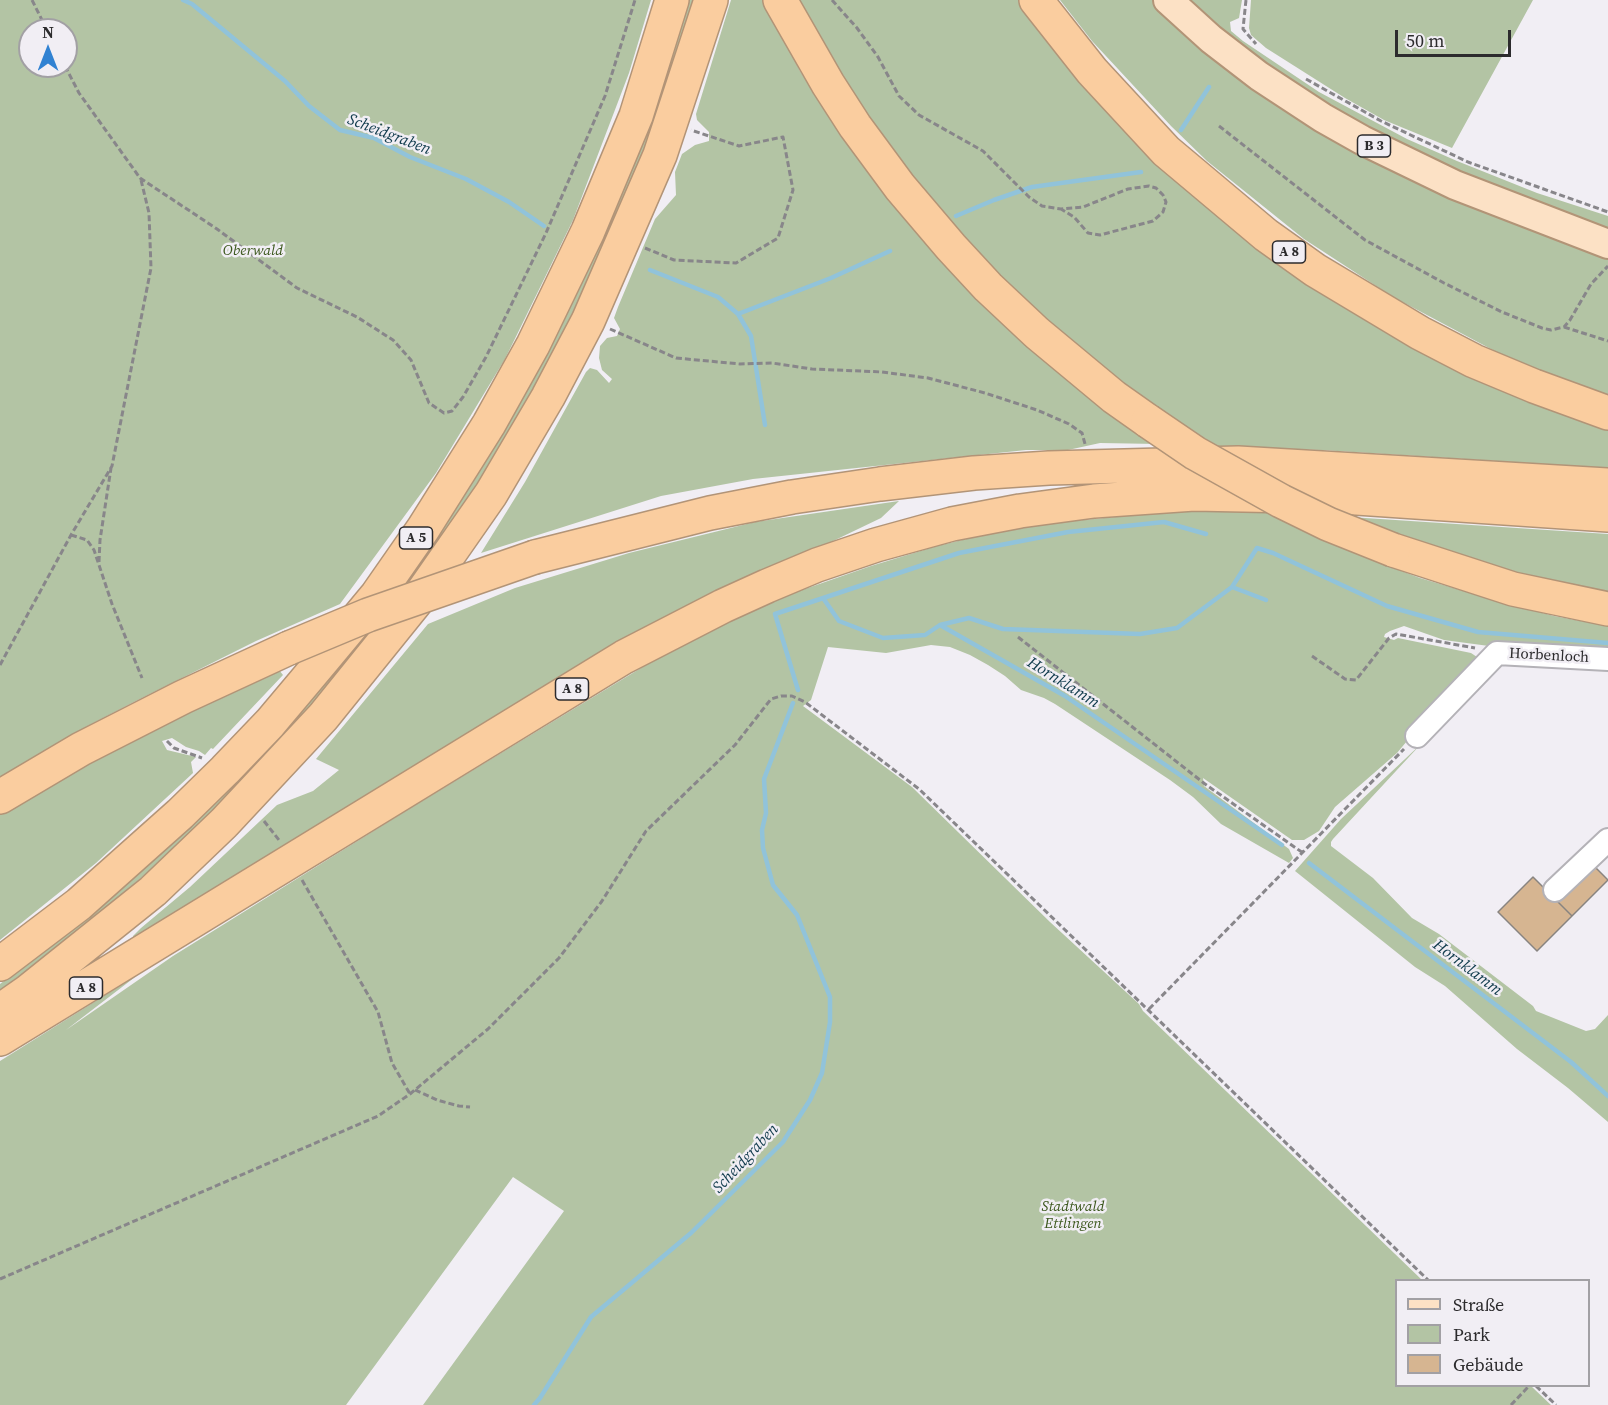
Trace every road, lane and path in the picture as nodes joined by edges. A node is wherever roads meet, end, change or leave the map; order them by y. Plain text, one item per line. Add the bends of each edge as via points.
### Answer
1 (32, 0) edge
2 (635, 0) edge
3 (672, 0) edge
4 (711, 0) edge
5 (780, 0) edge
6 (832, 0) edge
7 (1036, 0) edge
8 (1168, 0) edge
9 (1246, 0) edge
10 (41, 18) edge
11 (1259, 48) dead end
12 (71, 78) edge
13 (1305, 78) dead end
14 (671, 122) junction
15 (1219, 126) dead end
16 (140, 178) junction
17 (1061, 209) junction
18 (1608, 212) edge
19 (624, 239) junction
20 (1608, 243) edge
21 (1608, 266) edge
22 (588, 321) junction
23 (1564, 327) junction
24 (1608, 341) edge
25 (1608, 413) edge
26 (112, 466) junction
27 (1089, 466) junction
28 (1608, 485) edge
29 (1608, 515) edge
30 (71, 535) junction
31 (99, 563) junction
32 (1608, 609) edge
33 (1018, 637) dead end
34 (1497, 652) junction
35 (1312, 656) dead end
36 (1608, 659) edge
37 (0, 665) edge
38 (142, 678) dead end
39 (1417, 736) joint
40 (167, 741) dead end
41 (202, 758) dead end
42 (0, 797) edge
43 (264, 821) dead end
44 (1608, 840) edge
45 (280, 842) dead end
46 (1303, 854) junction
47 (301, 878) dead end
48 (1555, 890) dead end
49 (0, 964) edge
50 (1149, 1009) junction
51 (0, 1011) edge
52 (0, 1039) edge
53 (415, 1090) junction
54 (410, 1094) junction
55 (470, 1107) dead end
56 (0, 1279) edge
57 (1426, 1279) edge
58 (1528, 1387) edge
59 (1537, 1387) edge
60 (1511, 1405) edge
61 (1556, 1405) edge

1 - 10 path
2 - 16 path via 605,96 569,182 486,357 452,411 444,413 429,403 411,360 393,340 357,317 297,288 217,228
3 - 49 highway, A 5 via 636,116 588,231 533,345 423,530 377,595 270,723 225,770 79,904
4 - 14 highway, A 5
5 - 32 highway, bridge via 828,84 900,187 988,287 1114,397 1196,453 1328,524 1513,589
6 - 17 path via 878,57 899,96 919,115 983,151 1042,206
7 - 25 highway, A 8 via 1092,71 1166,151 1274,241 1419,333 1474,361
8 - 20 main road, B 3 via 1259,76 1362,141 1455,185
9 - 11 path via 1243,29
12 - 16 path
13 - 18 path via 1381,121 1468,162
14 - 19 highway, A 5
14 - 19 path via 739,146 783,137 793,190 778,238 736,263 674,260
15 - 23 path via 1365,240 1520,319 1551,330
16 - 26 path via 149,213 152,268
17 - 17 path via 1083,207 1128,189 1149,186 1156,188 1166,202 1163,212 1153,221 1100,236 1088,233
19 - 22 highway, A 5
21 - 23 path via 1590,284
22 - 27 path via 676,358 882,372 928,378 985,393 1069,424 1082,434
22 - 51 highway, A 5 via 491,494 415,603 323,717 254,793 153,891
23 - 24 path
26 - 30 path
26 - 31 path
27 - 28 highway via 1238,463
27 - 42 highway, bridge via 974,473 792,497 710,513 535,557 379,611 289,648 81,749
29 - 52 highway, A 8 via 1341,497 1194,494 1020,511 876,545 758,590 624,657
30 - 31 path via 87,540
30 - 37 path
31 - 38 path
33 - 46 path via 1205,784
34 - 35 path via 1396,634 1356,680 1345,679
34 - 36 lane, Horbenloch
34 - 39 lane, Horbenloch
39 - 46 path
40 - 41 path via 174,748
43 - 45 path
44 - 48 lane
46 - 50 path
47 - 54 path via 378,1012 392,1063
50 - 53 path via 919,789 805,702 781,696 771,699 735,745 646,831 602,901 559,958 488,1029
50 - 57 path
53 - 54 path
53 - 55 path via 437,1100
54 - 56 path via 378,1116
58 - 60 path
59 - 61 path

